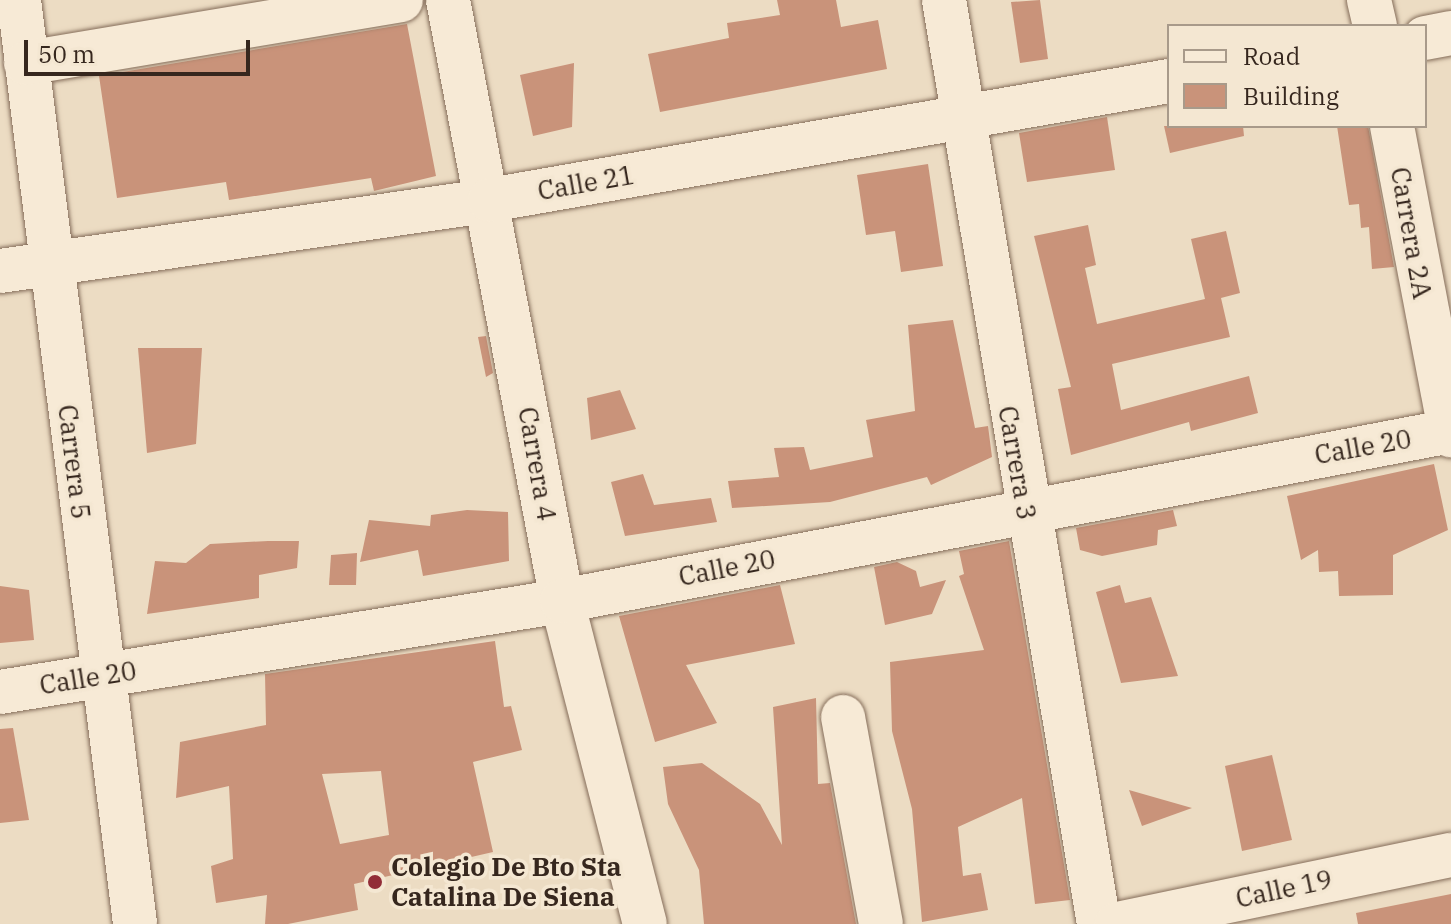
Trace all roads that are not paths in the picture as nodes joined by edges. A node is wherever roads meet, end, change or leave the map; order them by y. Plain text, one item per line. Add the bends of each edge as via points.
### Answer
1 (19, 0) edge
2 (401, 0) edge
3 (448, 0) edge
4 (944, 0) edge
5 (1369, 0) edge
6 (1375, 24) edge
7 (1451, 33) edge
8 (1427, 38) edge
9 (26, 63) junction
10 (1167, 81) edge
11 (959, 116) junction
12 (1392, 128) edge
13 (490, 200) junction
14 (48, 263) junction
15 (0, 271) edge
16 (1451, 432) edge
17 (1025, 509) junction
18 (562, 601) junction
19 (102, 677) junction
20 (0, 692) edge
21 (843, 717) dead end
22 (1451, 855) edge
23 (1166, 919) edge
24 (135, 924) edge
25 (645, 924) edge
26 (881, 924) edge
27 (1099, 924) edge
28 (1117, 924) edge

1 - 9 street, Carrera 5
2 - 9 street
3 - 13 street, Carrera 4
4 - 11 street, Carrera 3
5 - 6 street
7 - 8 street
9 - 14 street, Carrera 5
10 - 11 street, Calle 21
11 - 13 street, Calle 21
11 - 17 street, Carrera 3
12 - 16 street, Carrera 2A
13 - 14 street, Calle 21
13 - 18 street, Carrera 4
14 - 15 street, Calle 21
14 - 19 street, Carrera 5
16 - 17 street, Calle 20
17 - 18 street, Calle 20
17 - 27 street, Carrera 3
18 - 19 street, Calle 20
18 - 25 street, Carrera 4
19 - 20 street, Calle 20
19 - 24 street, Carrera 5
21 - 26 street
22 - 23 street, Calle 19
23 - 28 street, Calle 19

